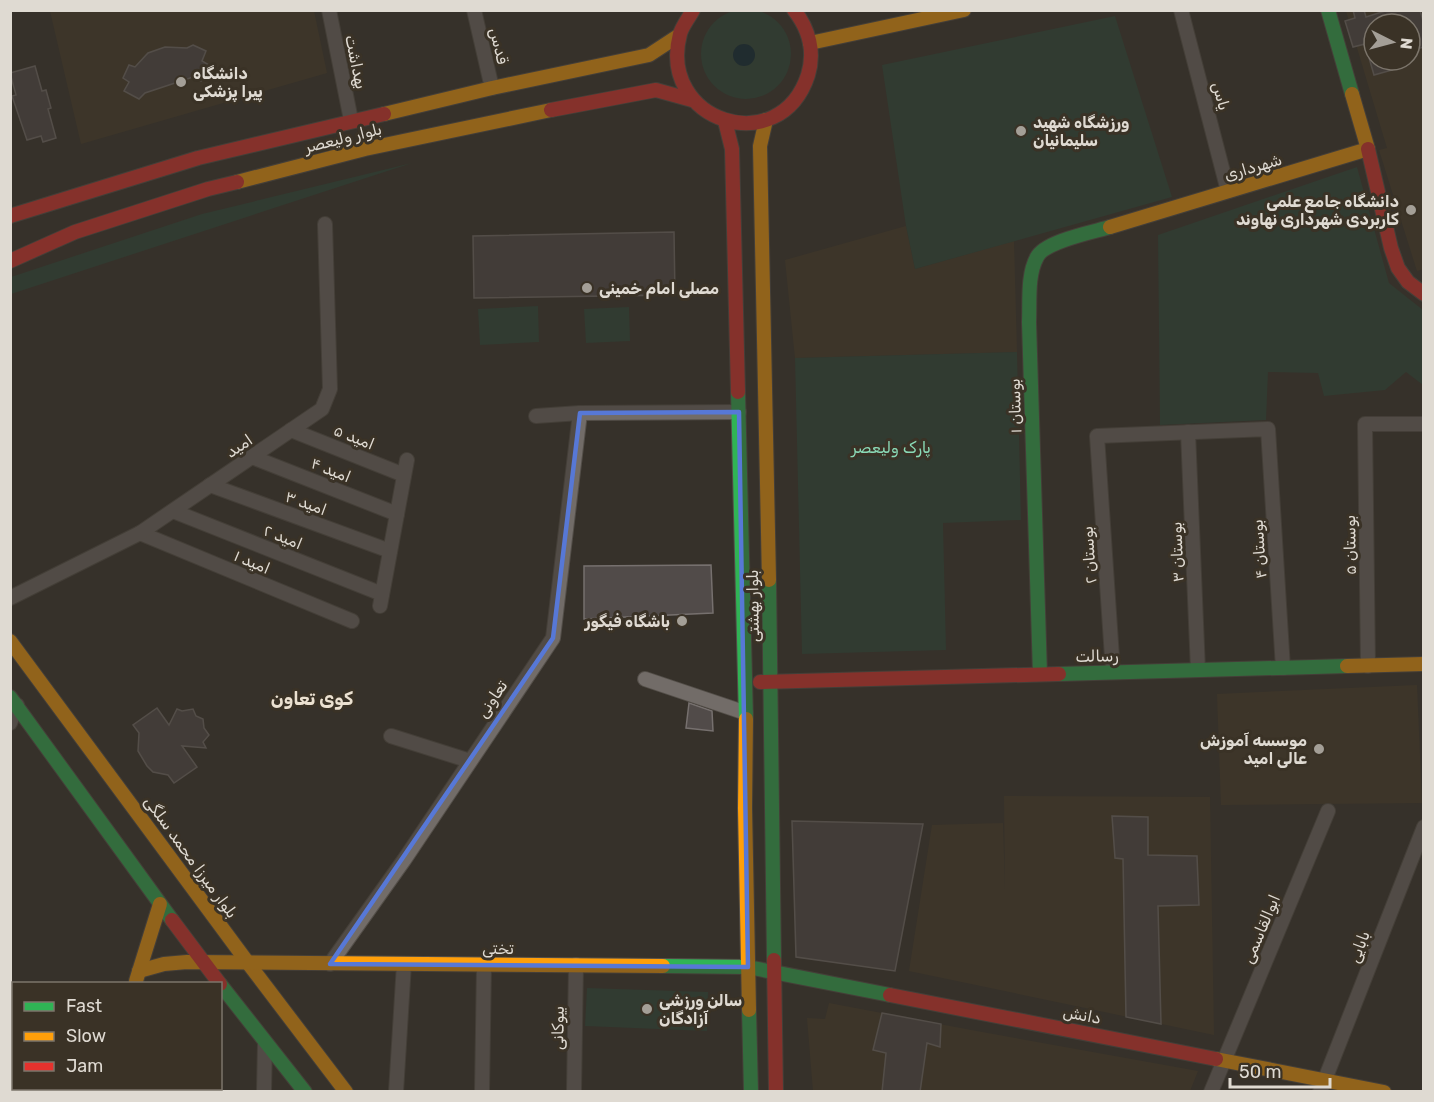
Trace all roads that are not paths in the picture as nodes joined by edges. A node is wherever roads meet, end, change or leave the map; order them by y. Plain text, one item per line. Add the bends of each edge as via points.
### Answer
1 (329, 10) edge
2 (474, 10) edge
3 (693, 10) edge
4 (964, 10) edge
5 (1181, 10) edge
6 (1328, 10) edge
7 (800, 12) edge
8 (678, 36) junction
9 (810, 43) junction
10 (492, 88) junction
11 (692, 100) junction
12 (351, 120) junction
13 (766, 120) junction
14 (725, 121) junction
15 (1368, 149) junction
16 (203, 174) junction
17 (1228, 191) junction
18 (1147, 215) joint
19 (10, 216) edge
20 (325, 224) dead end
21 (10, 261) edge
22 (1424, 294) edge
23 (739, 412) junction
24 (580, 413) junction
25 (536, 416) dead end
26 (1424, 424) edge
27 (291, 430) junction
28 (1188, 432) junction
29 (252, 456) junction
30 (407, 460) dead end
31 (404, 475) junction
32 (210, 485) junction
33 (173, 511) junction
34 (397, 514) junction
35 (140, 533) junction
36 (390, 551) junction
37 (10, 598) edge
38 (352, 621) dead end
39 (10, 641) edge
40 (1424, 664) edge
41 (1368, 666) junction
42 (1282, 668) junction
43 (1198, 670) junction
44 (1113, 672) junction
45 (1040, 674) junction
46 (645, 679) dead end
47 (771, 681) junction
48 (746, 682) junction
49 (13, 703) edge
50 (746, 713) junction
51 (10, 723) edge
52 (391, 736) dead end
53 (471, 761) junction
54 (1328, 811) dead end
55 (1424, 827) edge
56 (160, 904) junction
57 (205, 963) junction
58 (248, 963) junction
59 (330, 964) junction
60 (404, 964) junction
61 (484, 965) junction
62 (576, 965) junction
63 (748, 967) junction
64 (774, 972) junction
65 (137, 977) edge
66 (219, 982) edge
67 (222, 987) edge
68 (265, 1042) junction
69 (1224, 1060) junction
70 (1323, 1086) edge
71 (264, 1092) edge
72 (305, 1092) edge
73 (346, 1092) edge
74 (396, 1092) edge
75 (482, 1092) edge
76 (574, 1092) edge
77 (751, 1092) edge
78 (776, 1092) edge
79 (1211, 1092) edge
80 (1384, 1092) edge

1 - 12 street, بهداشت
2 - 10 street, قدس
3 - 8 main road
4 - 9 main road
5 - 17 street, یاس
6 - 15 main road
7 - 9 main road
8 - 10 main road, بلوار ولیعصر via 649,55
8 - 11 main road via 677,69
9 - 13 main road via 807,81 797,98
10 - 12 main road, بلوار ولیعصر
11 - 14 main road
11 - 16 main road, بلوار ولیعصر via 656,90 365,149
12 - 16 main road, بلوار ولیعصر
13 - 14 main road via 746,124
13 - 47 main road, بلوار بهشتی via 760,146
14 - 23 main road, بلوار بهشتی via 732,149
15 - 17 main road, شهرداری
15 - 22 main road via 1398,268
16 - 19 main road, بلوار ولیعصر
16 - 21 main road, بلوار ولیعصر
17 - 18 main road, شهرداری
18 - 45 main road, بوستان ۱ via 1052,244 1037,255 1030,284
20 - 27 street, امید via 330,389 322,409
23 - 24 street
23 - 48 main road, بلوار بهشتی
24 - 25 street
24 - 53 street, تعاونی via 553,638
26 - 41 street, بوستان ۵ via 1365,424
27 - 29 street, امید
27 - 31 street, امید ۵
28 - 42 street, بوستان ۴ via 1268,429
28 - 43 street, بوستان ۳
28 - 44 street, بوستان ۲ via 1097,436
29 - 32 street, امید
29 - 34 street, امید ۴
30 - 31 street
31 - 34 street
32 - 33 street, امید
32 - 36 street, امید ۳
33 - 35 street, امید
33 - 36 street, امید ۲ via 381,600
34 - 36 street
35 - 37 street, امید
35 - 38 street, امید ۱
39 - 58 main road, بلوار میرزا محمد سلگی
40 - 41 main road, رسالت
41 - 42 main road, رسالت
42 - 43 main road, رسالت
43 - 44 main road, رسالت
44 - 45 main road, رسالت
45 - 47 main road, رسالت
46 - 50 street
47 - 48 main road, رسالت
47 - 64 main road, بلوار بهشتی
48 - 50 main road, بلوار بهشتی
49 - 51 street
49 - 56 main road
50 - 63 main road, بلوار بهشتی
52 - 53 street
53 - 59 street, تعاونی
54 - 69 street, ابوالقاسمی
55 - 70 street, بابایی
56 - 57 main road
56 - 65 main road
57 - 58 main road, تختی
57 - 65 main road, تختی via 161,963
57 - 66 main road
58 - 59 main road, تختی
58 - 73 main road, بلوار میرزا محمد سلگی
59 - 60 main road, تختی
60 - 61 main road, تختی
60 - 74 street
61 - 62 main road, تختی
61 - 75 street
62 - 63 main road, تختی
62 - 76 street, بیوکانی
63 - 64 main road, دانش
63 - 77 main road, بلوار بهشتی
64 - 69 main road, دانش
64 - 78 main road, بلوار بهشتی
67 - 68 main road
68 - 71 street
68 - 72 main road
69 - 70 main road, دانش
69 - 79 street, ابوالقاسمی
70 - 80 main road, دانش

